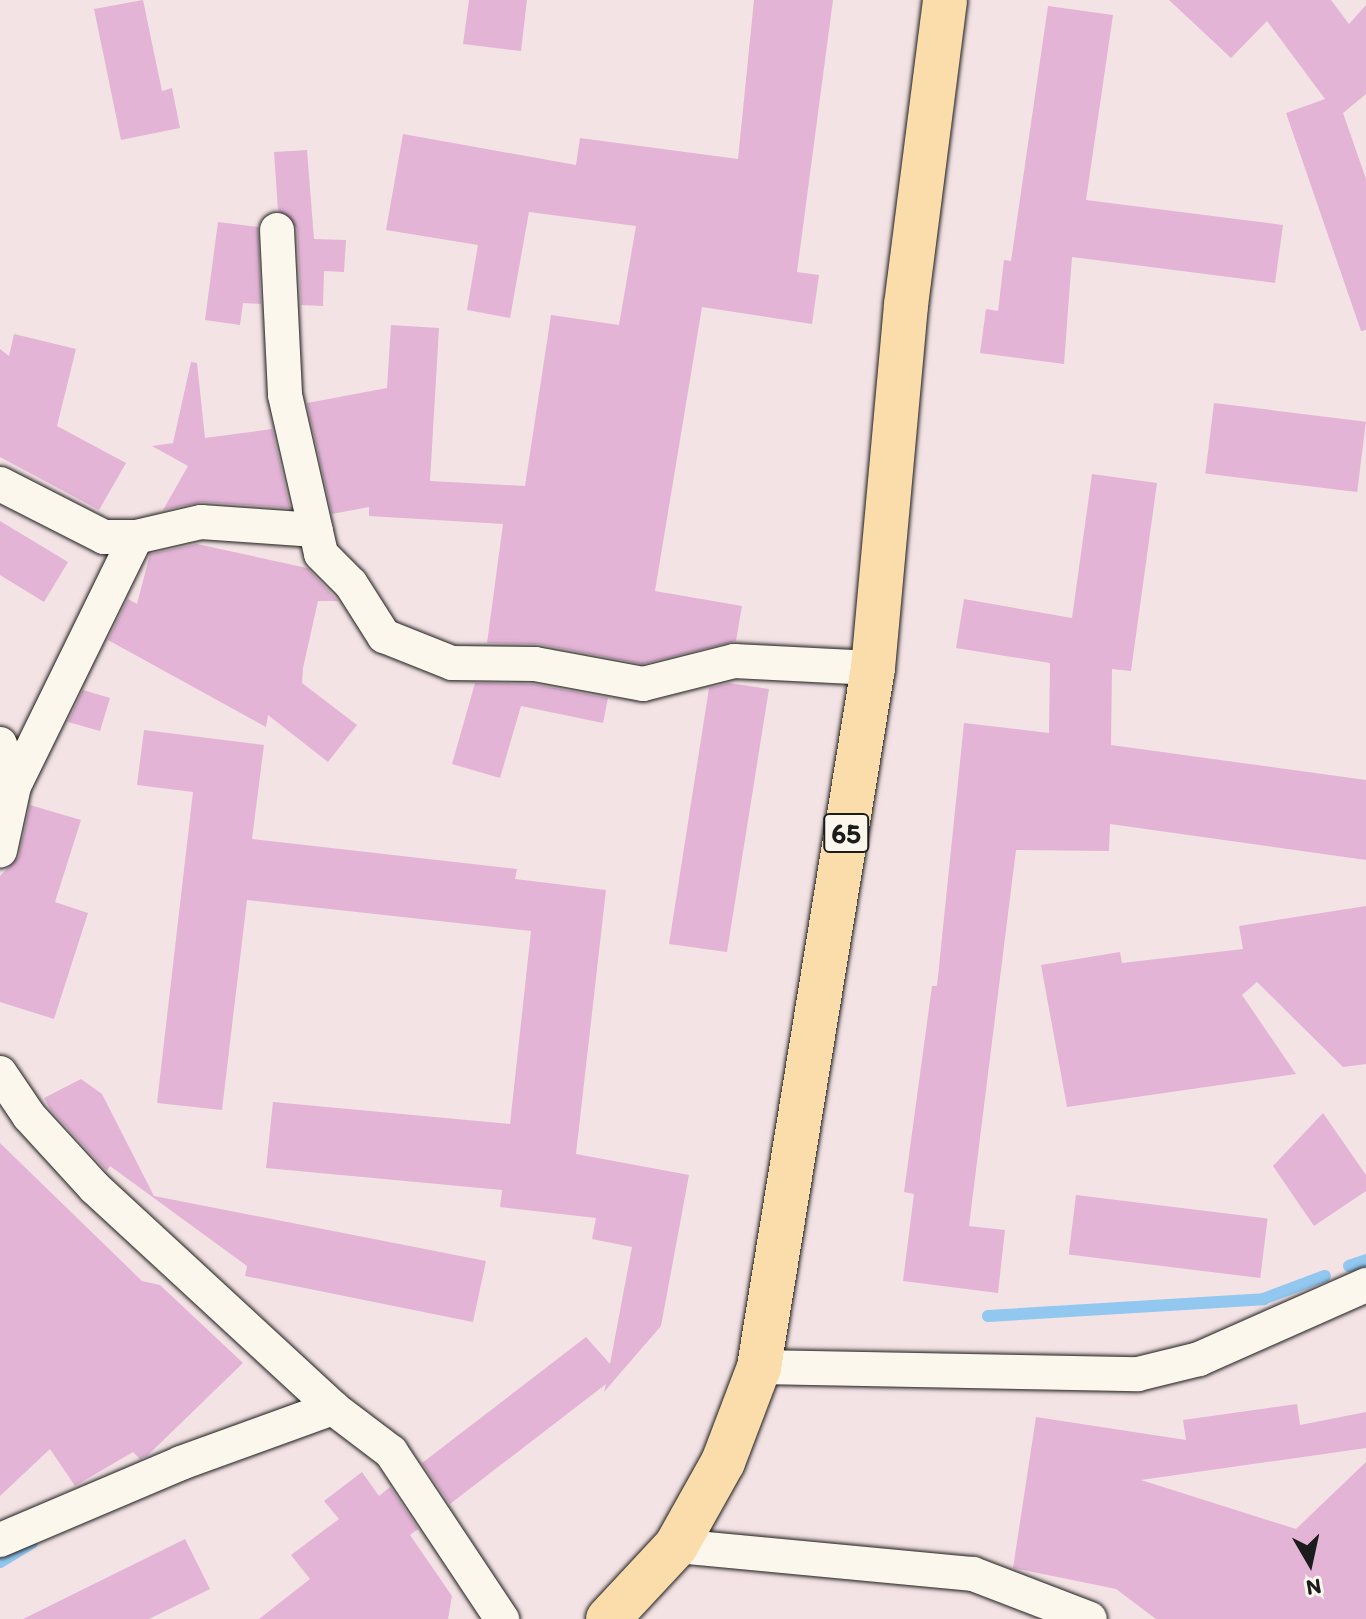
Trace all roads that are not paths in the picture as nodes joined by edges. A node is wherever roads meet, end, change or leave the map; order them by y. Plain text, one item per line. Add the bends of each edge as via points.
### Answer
1 (945, 0) edge
2 (277, 230) dead end
3 (0, 484) edge
4 (316, 530) junction
5 (136, 537) junction
6 (873, 668) junction
7 (0, 744) edge
8 (14, 786) junction
9 (0, 851) edge
10 (0, 1073) edge
11 (1366, 1285) edge
12 (759, 1367) junction
13 (333, 1408) junction
14 (0, 1540) edge
15 (676, 1546) junction
16 (1081, 1617) edge
17 (502, 1619) edge
18 (608, 1619) edge

1 - 6 main road, 65 via 906,305
2 - 4 street via 285,395
3 - 5 street via 104,537
4 - 5 street via 201,522
4 - 6 street via 321,554 351,584 384,636 424,656 535,664 643,684 734,661
5 - 8 street
6 - 12 main road, 65
7 - 8 street
8 - 9 street
10 - 13 street via 29,1116 95,1188
11 - 12 street via 1199,1359 1138,1374
12 - 15 main road, 65 via 723,1462
13 - 14 street via 181,1463
13 - 17 street via 391,1452
15 - 16 street via 973,1574
15 - 18 main road, 65

